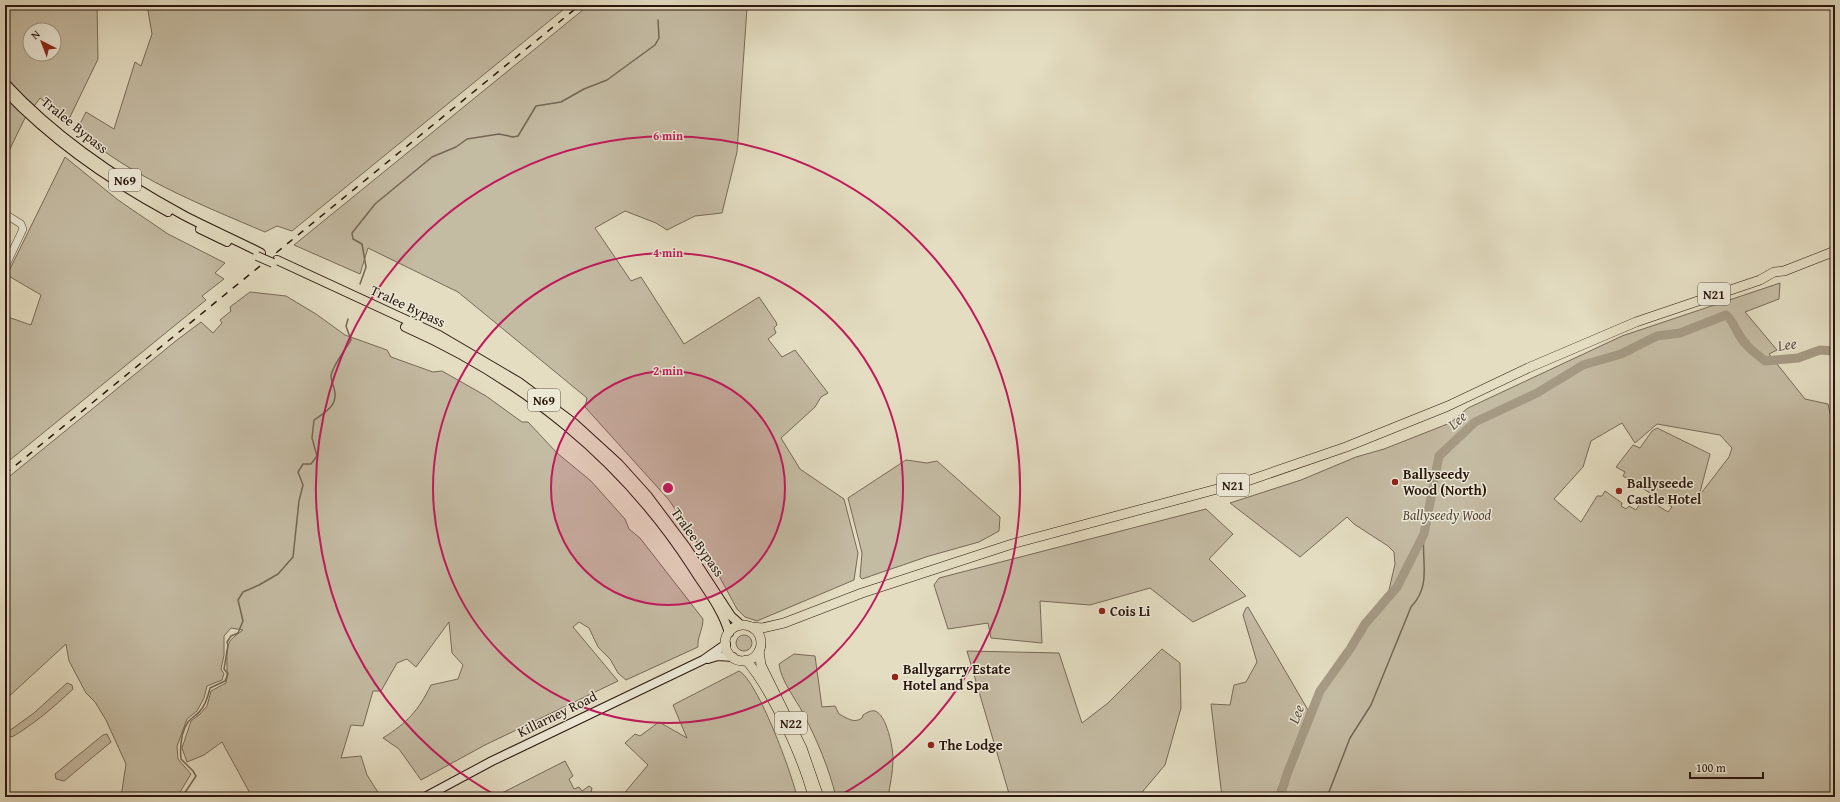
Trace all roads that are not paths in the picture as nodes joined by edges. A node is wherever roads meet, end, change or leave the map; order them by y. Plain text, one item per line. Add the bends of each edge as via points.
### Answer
1 (5, 83) edge
2 (5, 91) edge
3 (5, 214) edge
4 (1835, 251) edge
5 (259, 254) junction
6 (275, 262) junction
7 (5, 267) edge
8 (784, 623) junction
9 (742, 625) junction
10 (752, 627) junction
11 (729, 633) junction
12 (726, 644) junction
13 (760, 646) junction
14 (733, 657) junction
15 (703, 660) junction
16 (746, 660) junction
17 (425, 797) edge
18 (813, 797) edge
19 (820, 797) edge

1 - 5 main road, Tralee Bypass / N69 via 55,129 116,174 185,216
2 - 5 main road, Tralee Bypass / N69 via 82,158 113,179 183,220
3 - 7 street via 21,224 23,229
4 - 8 highway, N21 via 1636,322 1528,368 1448,406 1346,447 1247,482 1012,544 862,593
5 - 6 main road, Tralee Bypass / N69, bridge
6 - 9 main road, Tralee Bypass / N69 via 439,335 519,382 574,423 647,494 686,547 731,616
6 - 11 main road, Tralee Bypass / N69 via 433,339 512,385 568,426 628,483 652,512 715,602
8 - 10 highway, N21 via 762,628
8 - 13 highway, N21
9 - 10 highway
9 - 11 highway
10 - 13 highway, N22 via 758,633
11 - 12 highway
12 - 14 highway
12 - 15 main road, Killarney Road
13 - 16 highway via 754,657
13 - 19 highway, N22 via 761,665 802,748
14 - 15 main road, Killarney Road via 718,656
14 - 16 highway
15 - 17 main road, Killarney Road via 492,761
16 - 18 highway, N22 via 772,699 796,750

